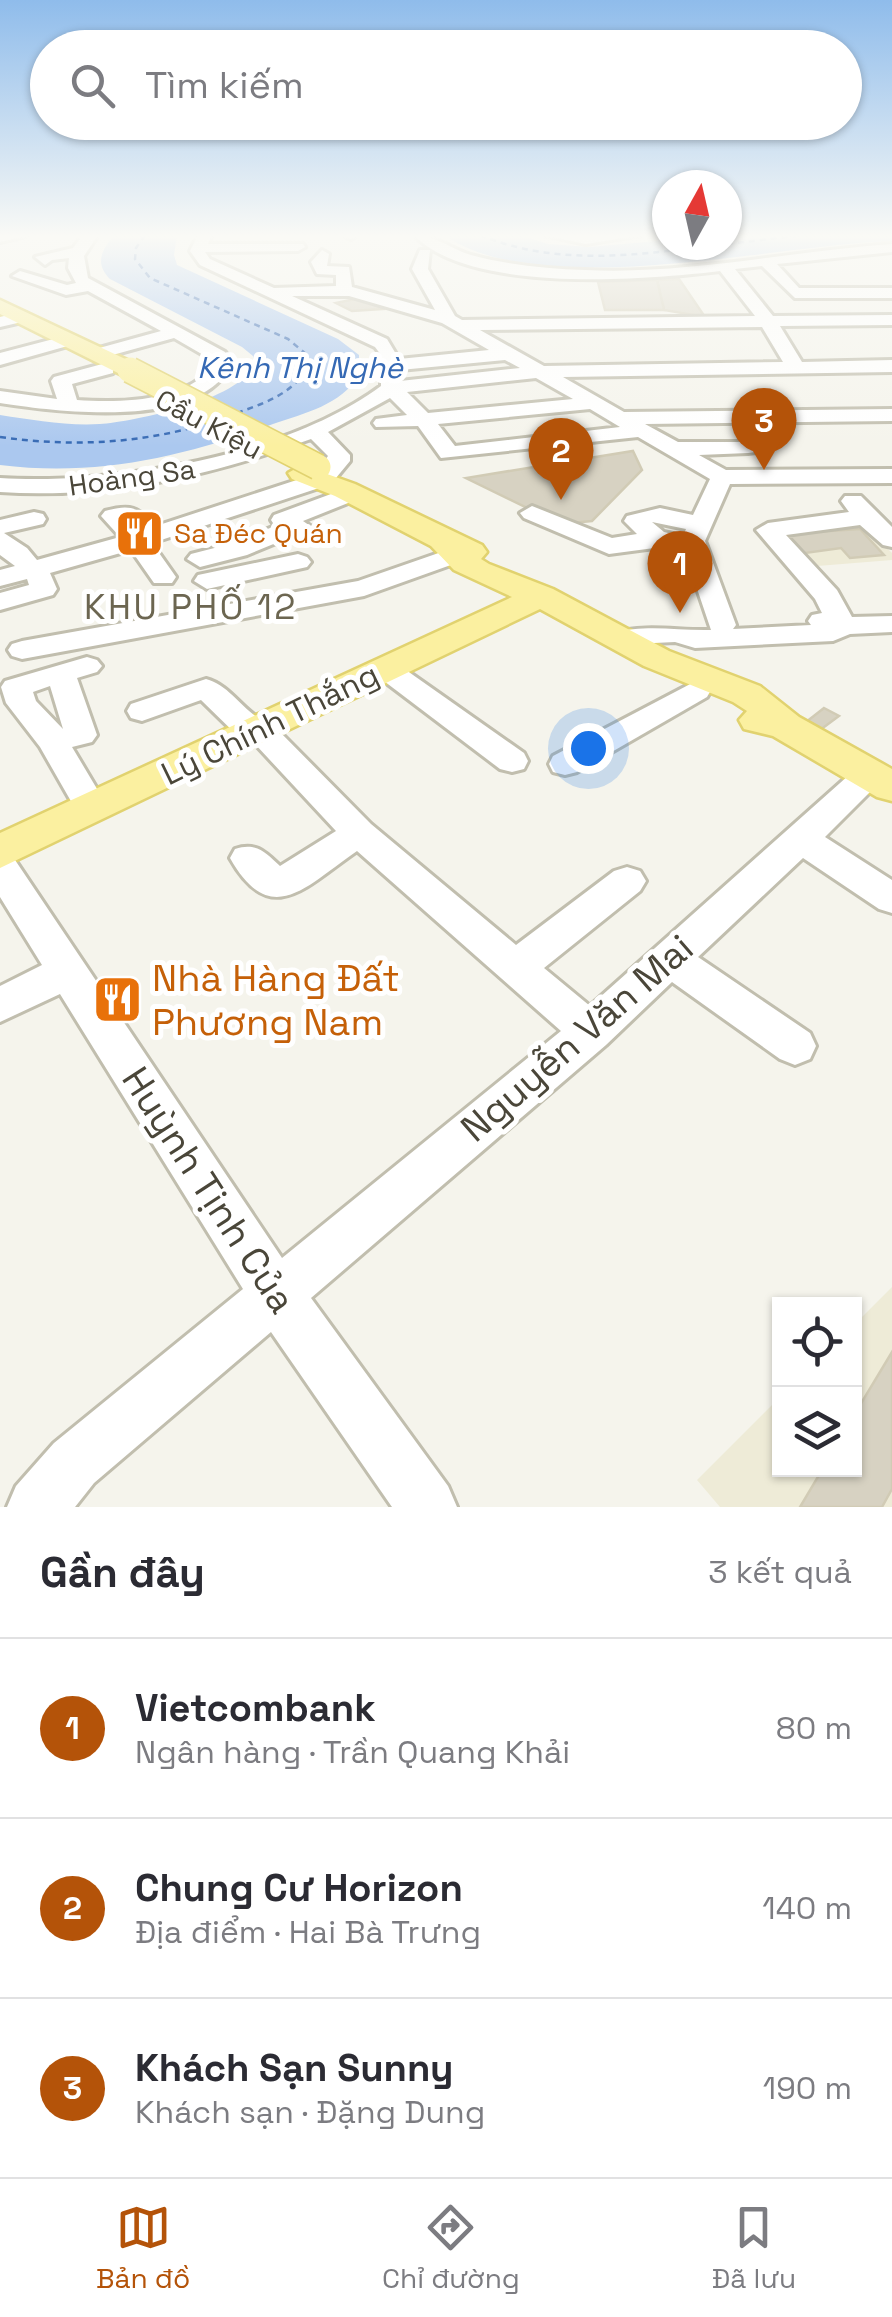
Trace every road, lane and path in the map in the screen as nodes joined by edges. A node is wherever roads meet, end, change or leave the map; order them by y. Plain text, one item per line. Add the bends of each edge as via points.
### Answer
1 (124, 305) edge
2 (347, 305) edge
3 (388, 305) edge
4 (439, 305) edge
5 (755, 305) edge
6 (7, 315) edge
7 (767, 320) junction
8 (892, 320) edge
9 (637, 322) junction
10 (452, 328) junction
11 (173, 332) junction
12 (69, 344) junction
13 (199, 346) junction
14 (781, 348) junction
15 (725, 349) dead end
16 (580, 351) dead end
17 (509, 353) junction
18 (392, 365) junction
19 (118, 366) junction
20 (795, 366) junction
21 (820, 366) junction
22 (892, 366) edge
23 (4, 367) edge
24 (660, 369) junction
25 (528, 374) junction
26 (391, 388) junction
27 (5, 395) edge
28 (594, 403) junction
29 (560, 406) junction
30 (70, 408) junction
31 (862, 415) junction
32 (892, 415) edge
33 (617, 418) junction
34 (424, 420) junction
35 (383, 423) dead end
36 (639, 431) junction
37 (310, 432) junction
38 (748, 447) dead end
39 (673, 449) junction
40 (192, 472) junction
41 (722, 476) junction
42 (892, 476) edge
43 (836, 477) junction
44 (324, 478) junction
45 (86, 486) junction
46 (9, 500) edge
47 (108, 508) dead end
48 (242, 508) junction
49 (532, 513) dead end
50 (864, 517) junction
51 (0, 527) edge
52 (697, 534) junction
53 (889, 537) edge
54 (61, 541) dead end
55 (128, 548) junction
56 (274, 549) junction
57 (449, 550) junction
58 (18, 557) edge
59 (204, 571) junction
60 (163, 577) dead end
61 (0, 578) edge
62 (334, 594) junction
63 (541, 596) junction
64 (0, 602) edge
65 (722, 624) junction
66 (892, 624) edge
67 (843, 626) junction
68 (22, 650) dead end
69 (80, 660) junction
70 (681, 664) junction
71 (386, 669) junction
72 (142, 711) dead end
73 (258, 732) junction
74 (53, 742) junction
75 (512, 761) dead end
76 (565, 764) dead end
77 (881, 781) edge
78 (92, 809) junction
79 (359, 833) junction
80 (801, 838) junction
81 (0, 852) edge
82 (248, 858) dead end
83 (0, 867) edge
84 (627, 881) dead end
85 (892, 898) edge
86 (670, 959) junction
87 (514, 968) junction
88 (67, 972) junction
89 (0, 1006) edge
90 (590, 1032) junction
91 (795, 1046) dead end
92 (275, 1293) junction
93 (37, 1507) edge
94 (426, 1507) edge

1 - 11 street
2 - 18 street via 390,343
3 - 10 street
4 - 10 street
5 - 7 street
6 - 12 main road, Cầu Kiệu
7 - 8 street
7 - 9 street
7 - 14 street
9 - 10 street
9 - 24 street
10 - 17 street
11 - 13 street
11 - 19 street
12 - 19 main road, Cầu Kiệu via 74,352
12 - 23 street
13 - 19 street
13 - 30 street via 223,364 201,386 128,408
14 - 15 street
14 - 20 street
16 - 17 street
17 - 18 street
17 - 25 street
18 - 26 street
19 - 30 street via 61,382
19 - 44 main road, Cầu Kiệu
20 - 21 street
20 - 24 street
21 - 22 street
21 - 31 street
24 - 25 street
25 - 26 street
25 - 28 street
25 - 29 street
26 - 34 street
26 - 37 street, Hoàng Sa via 364,410
27 - 30 street
28 - 29 street
28 - 33 street
29 - 34 street
31 - 32 street
31 - 33 street
33 - 36 street
34 - 35 street
34 - 36 street via 449,453
36 - 39 street
37 - 40 street, Hoàng Sa
37 - 44 street via 328,463
38 - 39 street
39 - 41 street
40 - 45 street, Hoàng Sa
40 - 48 street
41 - 43 street
41 - 52 street
42 - 43 street
43 - 50 street
44 - 48 street
44 - 56 street via 284,520 304,532
44 - 57 main road, Cầu Kiệu
45 - 46 street, Hoàng Sa
45 - 47 street via 88,496
46 - 51 street, Hoàng Sa
48 - 55 street
49 - 52 street via 609,546
50 - 53 street
50 - 67 street via 768,530 827,596
52 - 65 street
54 - 58 street
55 - 58 street
55 - 59 street
55 - 60 street
56 - 59 street
56 - 59 street
56 - 62 street
57 - 62 street via 397,578
57 - 63 main road, Cầu Kiệu via 510,587
58 - 61 street
58 - 64 street
62 - 69 street
63 - 70 main road, Cầu Kiệu
63 - 71 main road, Lý Chính Thắng
65 - 67 street
65 - 70 street via 687,626
66 - 67 street
67 - 70 street via 833,633 695,639
68 - 69 street
69 - 74 street via 81,734
69 - 74 street via 16,687 21,704
70 - 76 street
70 - 77 main road, Cầu Kiệu via 755,720 786,726
71 - 73 main road, Lý Chính Thắng
71 - 75 street
72 - 73 street via 206,688
73 - 78 main road, Lý Chính Thắng
73 - 79 street
74 - 78 street
77 - 80 street, Nguyễn Văn Mai
78 - 81 main road, Lý Chính Thắng
79 - 82 street via 277,886
79 - 87 street
80 - 85 street
80 - 86 street, Nguyễn Văn Mai
83 - 88 street, Huỳnh Tịnh Của
84 - 87 street
86 - 90 street, Nguyễn Văn Mai
86 - 91 street
87 - 90 street
88 - 89 street
88 - 92 street, Huỳnh Tịnh Của
90 - 92 street, Nguyễn Văn Mai
92 - 93 street, Nguyễn Văn Mai via 74,1463
92 - 94 street, Huỳnh Tịnh Của

